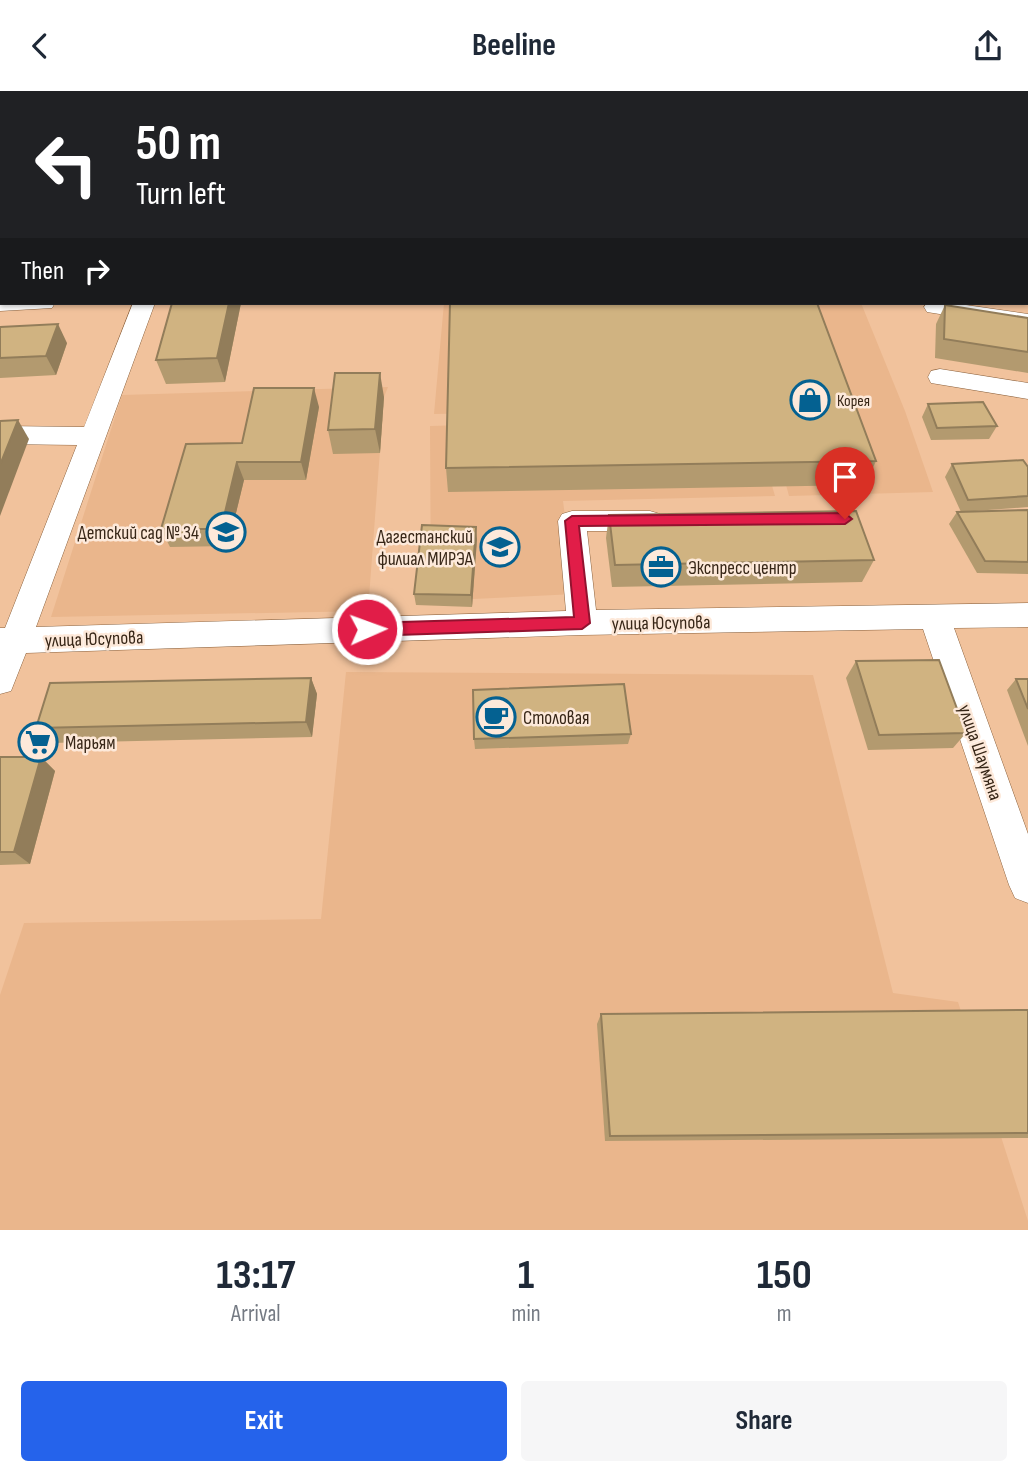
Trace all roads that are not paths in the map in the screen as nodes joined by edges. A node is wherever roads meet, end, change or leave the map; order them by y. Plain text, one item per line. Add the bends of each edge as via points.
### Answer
1 (144, 305) edge
2 (935, 307) dead end
3 (1028, 321) edge
4 (940, 377) dead end
5 (1028, 391) edge
6 (0, 435) edge
7 (93, 436) junction
8 (681, 520) edge
9 (1028, 615) edge
10 (934, 619) junction
11 (582, 623) junction
12 (8, 641) edge
13 (0, 681) edge
14 (1028, 885) edge

1 - 7 street
2 - 3 street
4 - 5 street
6 - 7 street
7 - 12 street
8 - 11 street via 572,521
9 - 10 street, улица Юсупова
10 - 11 street, улица Юсупова
10 - 14 street, улица Шаумяна
11 - 12 street, улица Юсупова
12 - 13 street

